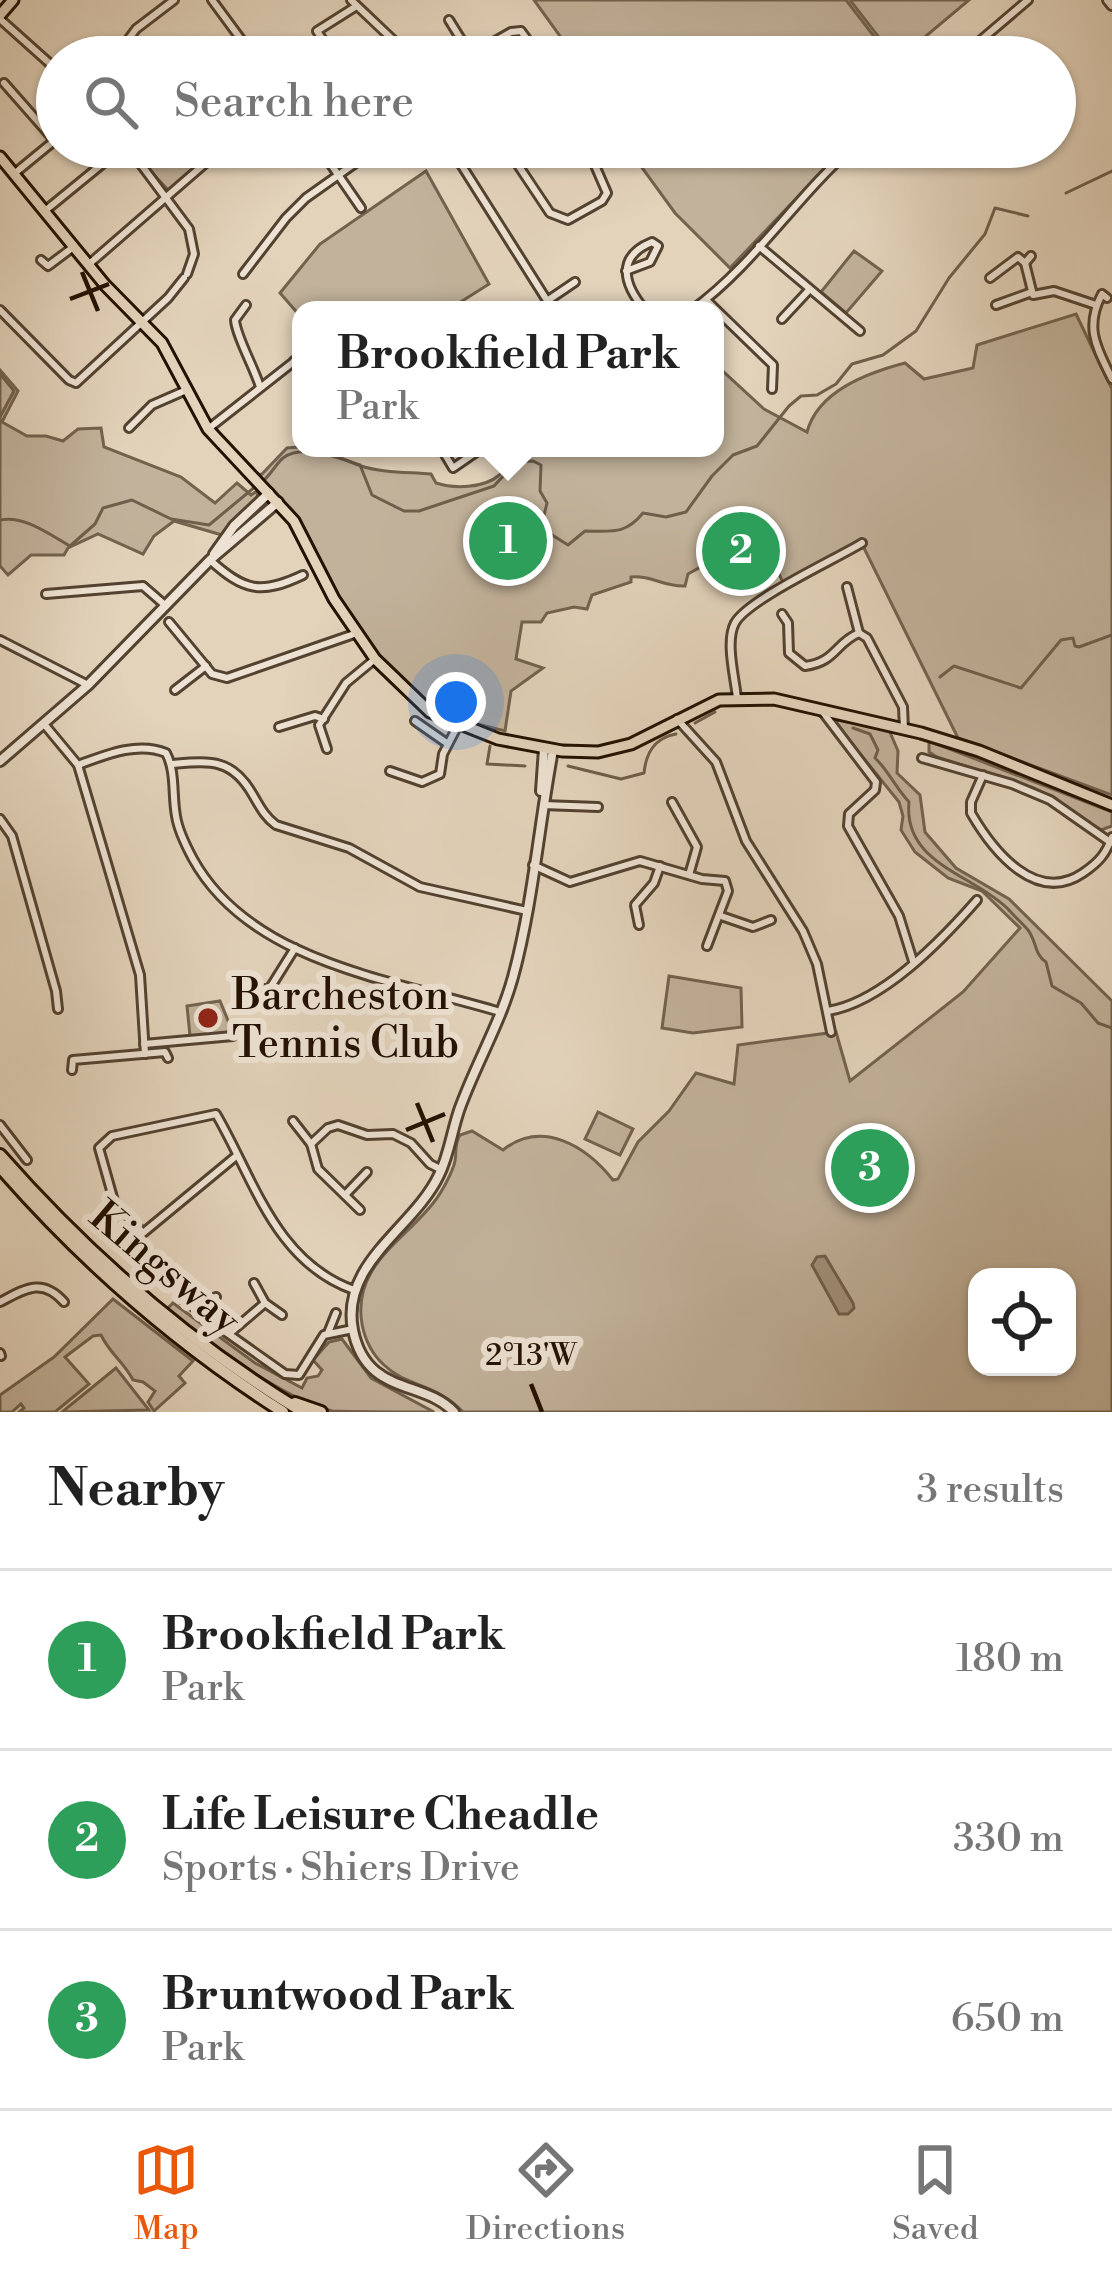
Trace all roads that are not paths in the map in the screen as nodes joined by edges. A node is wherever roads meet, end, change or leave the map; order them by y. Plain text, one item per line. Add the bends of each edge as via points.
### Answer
1 (13, 0) edge
2 (173, 0) edge
3 (212, 0) edge
4 (1028, 0) edge
5 (353, 3) edge
6 (0, 17) edge
7 (449, 20) dead end
8 (131, 36) edge
9 (239, 36) edge
10 (319, 36) edge
11 (388, 36) edge
12 (458, 36) edge
13 (986, 36) edge
14 (36, 50) edge
15 (4, 82) dead end
16 (36, 118) edge
17 (36, 156) edge
18 (0, 157) edge
19 (99, 168) edge
20 (142, 168) edge
21 (199, 168) edge
22 (334, 168) edge
23 (349, 168) edge
24 (463, 168) edge
25 (520, 168) edge
26 (596, 168) edge
27 (831, 168) edge
28 (15, 173) junction
29 (339, 175) junction
30 (165, 197) junction
31 (361, 208) dead end
32 (46, 210) junction
33 (75, 246) junction
34 (759, 246) junction
35 (41, 260) dead end
36 (88, 265) junction
37 (626, 271) junction
38 (243, 274) dead end
39 (990, 278) dead end
40 (575, 282) dead end
41 (809, 290) junction
42 (1032, 292) junction
43 (1107, 298) dead end
44 (706, 300) edge
45 (547, 301) joint
46 (637, 301) edge
47 (246, 305) dead end
48 (996, 305) dead end
49 (1096, 305) junction
50 (0, 310) edge
51 (724, 317) edge
52 (782, 319) dead end
53 (140, 321) junction
54 (860, 331) dead end
55 (292, 363) edge
56 (1112, 379) edge
57 (260, 387) junction
58 (772, 388) dead end
59 (184, 391) junction
60 (129, 428) dead end
61 (208, 429) junction
62 (446, 457) edge
63 (469, 457) edge
64 (267, 491) junction
65 (278, 502) junction
66 (862, 543) dead end
67 (210, 560) junction
68 (303, 575) dead end
69 (847, 587) dead end
70 (46, 594) dead end
71 (166, 606) junction
72 (782, 614) dead end
73 (169, 622) dead end
74 (357, 633) junction
75 (859, 633) junction
76 (0, 640) edge
77 (375, 659) junction
78 (206, 666) junction
79 (88, 685) junction
80 (176, 689) dead end
81 (737, 698) junction
82 (821, 710) junction
83 (324, 718) junction
84 (677, 719) junction
85 (415, 721) dead end
86 (44, 724) junction
87 (458, 725) junction
88 (279, 727) dead end
89 (904, 729) junction
90 (448, 744) junction
91 (327, 749) dead end
92 (549, 749) junction
93 (922, 758) dead end
94 (0, 761) edge
95 (171, 764) junction
96 (78, 765) junction
97 (390, 771) dead end
98 (983, 775) junction
99 (543, 802) junction
100 (672, 802) dead end
101 (1112, 805) edge
102 (599, 807) dead end
103 (0, 819) edge
104 (1111, 839) edge
105 (661, 864) junction
106 (533, 865) junction
107 (689, 875) junction
108 (977, 900) dead end
109 (527, 911) junction
110 (721, 916) junction
111 (771, 920) dead end
112 (639, 925) dead end
113 (707, 946) dead end
114 (295, 948) junction
115 (913, 961) junction
116 (251, 992) dead end
117 (58, 1009) dead end
118 (828, 1011) junction
119 (500, 1012) junction
120 (832, 1032) dead end
121 (233, 1036) dead end
122 (144, 1044) junction
123 (145, 1054) junction
124 (168, 1058) dead end
125 (72, 1070) dead end
126 (293, 1120) dead end
127 (0, 1125) edge
128 (311, 1144) junction
129 (0, 1155) edge
130 (236, 1157) junction
131 (27, 1160) dead end
132 (0, 1167) edge
133 (442, 1170) junction
134 (367, 1172) dead end
135 (345, 1195) junction
136 (360, 1210) dead end
137 (254, 1283) dead end
138 (354, 1290) junction
139 (216, 1297) dead end
140 (182, 1298) dead end
141 (0, 1302) edge
142 (64, 1302) dead end
143 (265, 1303) junction
144 (336, 1313) dead end
145 (203, 1314) junction
146 (282, 1315) dead end
147 (353, 1329) junction
148 (328, 1333) junction
149 (230, 1334) junction
150 (306, 1364) junction
151 (316, 1370) dead end
152 (435, 1402) junction
153 (279, 1407) edge
154 (303, 1412) edge
155 (321, 1412) edge
156 (444, 1412) edge
157 (454, 1412) edge

1 - 6 main road
2 - 8 street
3 - 9 street
4 - 13 street
5 - 10 street
5 - 11 street
6 - 14 street
7 - 12 street
15 - 16 street
17 - 28 street
18 - 28 main road
19 - 32 street
20 - 30 street
21 - 30 street
22 - 29 street
23 - 29 street
24 - 45 street
25 - 26 street via 550,213 568,220 607,193
27 - 34 street
28 - 32 main road
29 - 31 street
29 - 38 street via 286,218
30 - 36 street
30 - 53 street via 189,230 194,254 186,276
32 - 33 main road
33 - 35 street via 49,266
33 - 36 main road
34 - 41 street
34 - 44 street
36 - 53 main road
37 - 37 street via 635,250 658,246 650,262
37 - 46 street
39 - 42 street via 1024,259
40 - 45 street
41 - 52 street
41 - 54 street
42 - 48 street
42 - 49 street
43 - 49 street via 1102,294
47 - 57 street via 236,330
49 - 56 street via 1092,336
50 - 53 street via 76,383
51 - 58 street via 773,365
53 - 59 main road via 162,343
55 - 57 street
57 - 61 street
59 - 60 street via 152,405
59 - 61 main road
61 - 64 main road
62 - 63 street via 453,468
64 - 65 main road
64 - 67 street
65 - 67 street
65 - 74 main road
66 - 81 street via 735,622
67 - 68 street via 249,587
67 - 71 street
69 - 75 street
70 - 71 street via 143,586
71 - 79 street
72 - 75 street via 789,653 805,667 836,655
73 - 78 street
74 - 77 main road
74 - 78 street via 226,679
75 - 89 street via 883,662
76 - 79 street
77 - 83 street via 346,683
77 - 87 main road via 430,712
78 - 80 street
79 - 86 street
81 - 82 main road
81 - 84 main road
82 - 89 main road
82 - 115 street via 876,782 847,821 895,908
83 - 88 street
83 - 91 street
84 - 92 main road via 618,749
84 - 118 street via 716,762 746,842 807,938
85 - 90 street
86 - 94 street
86 - 96 street
87 - 90 street
87 - 92 main road via 502,743
89 - 101 main road
90 - 97 street via 443,776 422,782
92 - 99 street
93 - 98 street
95 - 96 street via 154,748
95 - 109 street via 233,768 276,825 349,848 420,886
95 - 114 street via 176,820 194,861 223,897
96 - 122 street via 140,974
98 - 104 street via 1050,800
98 - 104 street via 971,813 1032,880 1070,881 1106,854
99 - 102 street
99 - 106 street
100 - 107 street via 697,847
103 - 117 street via 12,836
105 - 106 street via 620,864 571,882
105 - 107 street
105 - 112 street via 635,905
106 - 109 street
107 - 110 street via 725,881
108 - 115 street
109 - 119 street
110 - 111 street via 753,927
110 - 113 street
114 - 116 street via 270,988
114 - 119 street
115 - 118 street via 852,1005
118 - 120 street
119 - 133 street
121 - 122 street
122 - 123 street
123 - 124 street
123 - 125 street via 73,1060
126 - 128 street
127 - 131 street
128 - 133 street via 338,1125 393,1134
128 - 135 street via 318,1169
129 - 153 highway, Kingsway via 126,1282
130 - 130 street via 147,1232 112,1196 99,1148 105,1139 217,1114
130 - 138 street via 293,1253
132 - 153 highway, Kingsway via 120,1288
133 - 138 street
134 - 135 street
135 - 136 street
137 - 143 street
138 - 147 street
139 - 145 street
140 - 145 street
141 - 142 street via 37,1286
143 - 146 street
143 - 149 street
144 - 148 street
145 - 149 street
147 - 148 street
147 - 152 street via 377,1372
148 - 150 street
149 - 150 street via 285,1374 299,1375
150 - 151 street
152 - 156 street
152 - 157 street
153 - 154 highway, Kingsway
153 - 155 highway

